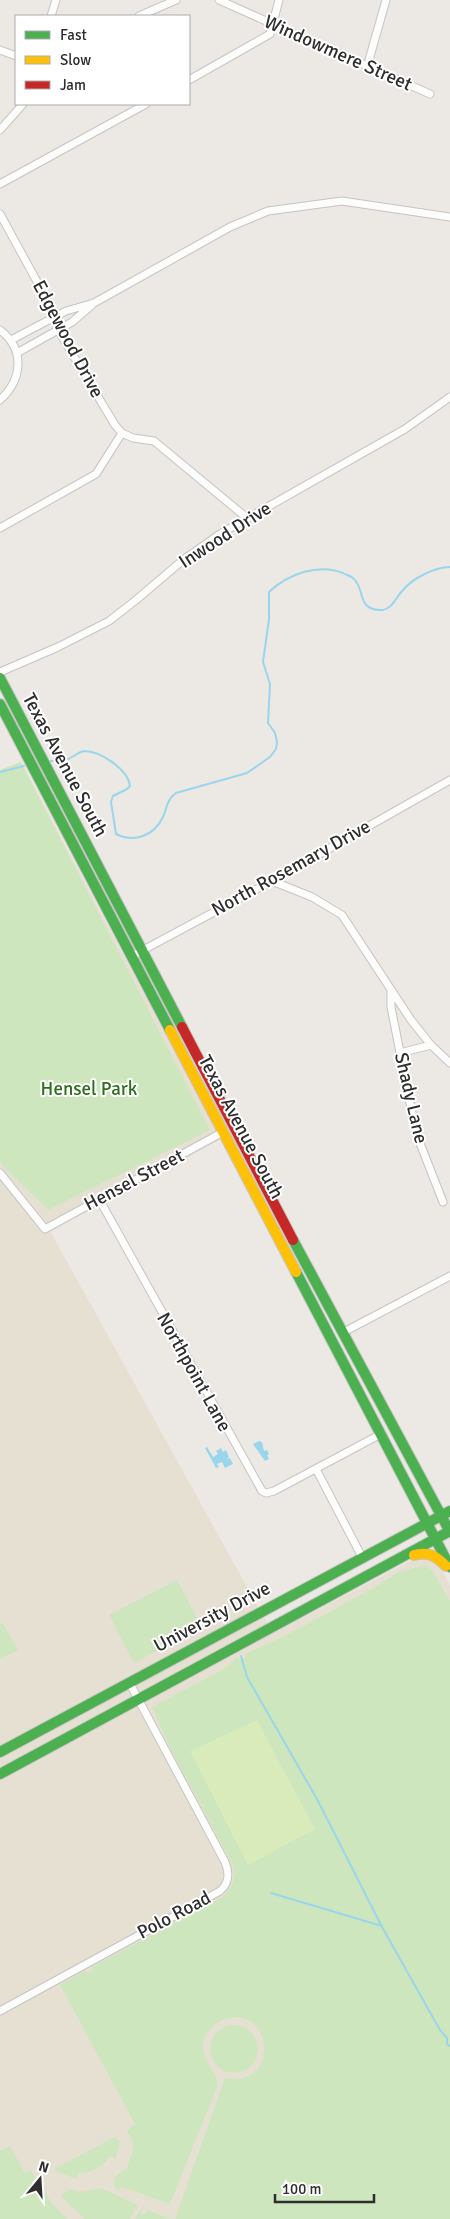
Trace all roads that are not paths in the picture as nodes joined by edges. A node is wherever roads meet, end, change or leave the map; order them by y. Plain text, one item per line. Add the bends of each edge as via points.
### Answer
1 (56, 0) edge
2 (176, 0) edge
3 (219, 0) edge
4 (279, 0) edge
5 (386, 0) edge
6 (51, 15) edge
7 (141, 15) edge
8 (274, 25) junction
9 (0, 50) edge
10 (15, 56) edge
11 (367, 67) junction
12 (190, 79) edge
13 (430, 94) dead end
14 (22, 105) edge
15 (144, 105) edge
16 (0, 130) edge
17 (0, 184) edge
18 (0, 214) edge
19 (450, 217) edge
20 (94, 303) junction
21 (56, 316) junction
22 (1, 330) edge
23 (58, 330) junction
24 (24, 333) junction
25 (14, 347) junction
26 (450, 397) edge
27 (0, 400) edge
28 (122, 432) junction
29 (247, 518) junction
30 (0, 528) edge
31 (0, 672) edge
32 (0, 678) edge
33 (0, 694) edge
34 (0, 704) edge
35 (40, 755) junction
36 (450, 780) edge
37 (272, 882) junction
38 (142, 950) junction
39 (132, 956) junction
40 (391, 992) junction
41 (431, 1046) junction
42 (400, 1053) junction
43 (450, 1063) edge
44 (223, 1132) junction
45 (0, 1173) edge
46 (266, 1190) junction
47 (99, 1199) junction
48 (443, 1202) dead end
49 (450, 1276) edge
50 (342, 1333) junction
51 (381, 1434) junction
52 (316, 1468) junction
53 (446, 1513) edge
54 (429, 1523) junction
55 (450, 1532) edge
56 (436, 1539) junction
57 (362, 1557) junction
58 (398, 1559) junction
59 (450, 1567) edge
60 (450, 1571) edge
61 (129, 1682) junction
62 (139, 1699) junction
63 (0, 1752) edge
64 (0, 1774) edge
65 (0, 2011) edge

1 - 6 street
2 - 7 street
3 - 8 street, Windowmere Street
4 - 8 street
5 - 11 street
8 - 11 street, Windowmere Street
8 - 12 street via 264,39
9 - 10 street
11 - 13 street, Windowmere Street
14 - 16 street
15 - 17 street
18 - 21 street, Edgewood Drive
19 - 20 street via 342,201 268,212 230,227
20 - 21 street
20 - 23 street
21 - 23 street, Edgewood Drive
21 - 24 street
22 - 24 street
22 - 25 street
23 - 25 street
23 - 28 street, Edgewood Drive
24 - 25 street
25 - 27 street via 19,367 17,375
26 - 29 street, Inwood Drive via 405,429
28 - 29 street via 133,438 154,441
28 - 30 street via 96,474
29 - 31 street, Inwood Drive via 183,560 109,620
32 - 35 main road, Texas Avenue South
33 - 35 main road via 28,745
34 - 39 main road, Texas Avenue South
35 - 38 main road, Texas Avenue South
36 - 37 street, North Rosemary Drive
37 - 38 street, North Rosemary Drive
37 - 40 street via 312,896 342,916
38 - 39 street, North Rosemary Drive
38 - 46 main road, Texas Avenue South
39 - 44 main road, Texas Avenue South
40 - 41 street
40 - 42 street, Shady Lane
41 - 42 street
41 - 43 street
42 - 48 street, Shady Lane via 416,1133
44 - 46 main road via 232,1136 258,1186
44 - 47 street, Hensel Street
44 - 51 main road, Texas Avenue South
45 - 47 street, Hensel Street via 45,1229
46 - 50 main road, Texas Avenue South
47 - 52 street, Northpoint Lane via 259,1488 270,1493
49 - 50 street
50 - 53 main road, Texas Avenue South
51 - 52 street
51 - 54 main road, Texas Avenue South
52 - 57 street
53 - 54 main road, University Drive
53 - 55 main road, Texas Avenue South
54 - 56 main road, Texas Avenue South
54 - 57 main road, University Drive
55 - 56 main road, University Drive
56 - 58 main road, University Drive
56 - 59 main road, Texas Avenue South
57 - 61 main road, University Drive
58 - 60 main road via 428,1553 439,1558
58 - 62 main road, University Drive
61 - 62 street, Polo Road
61 - 63 main road, University Drive
62 - 64 main road, University Drive
62 - 65 street, Polo Road via 225,1862 226,1884 220,1891

